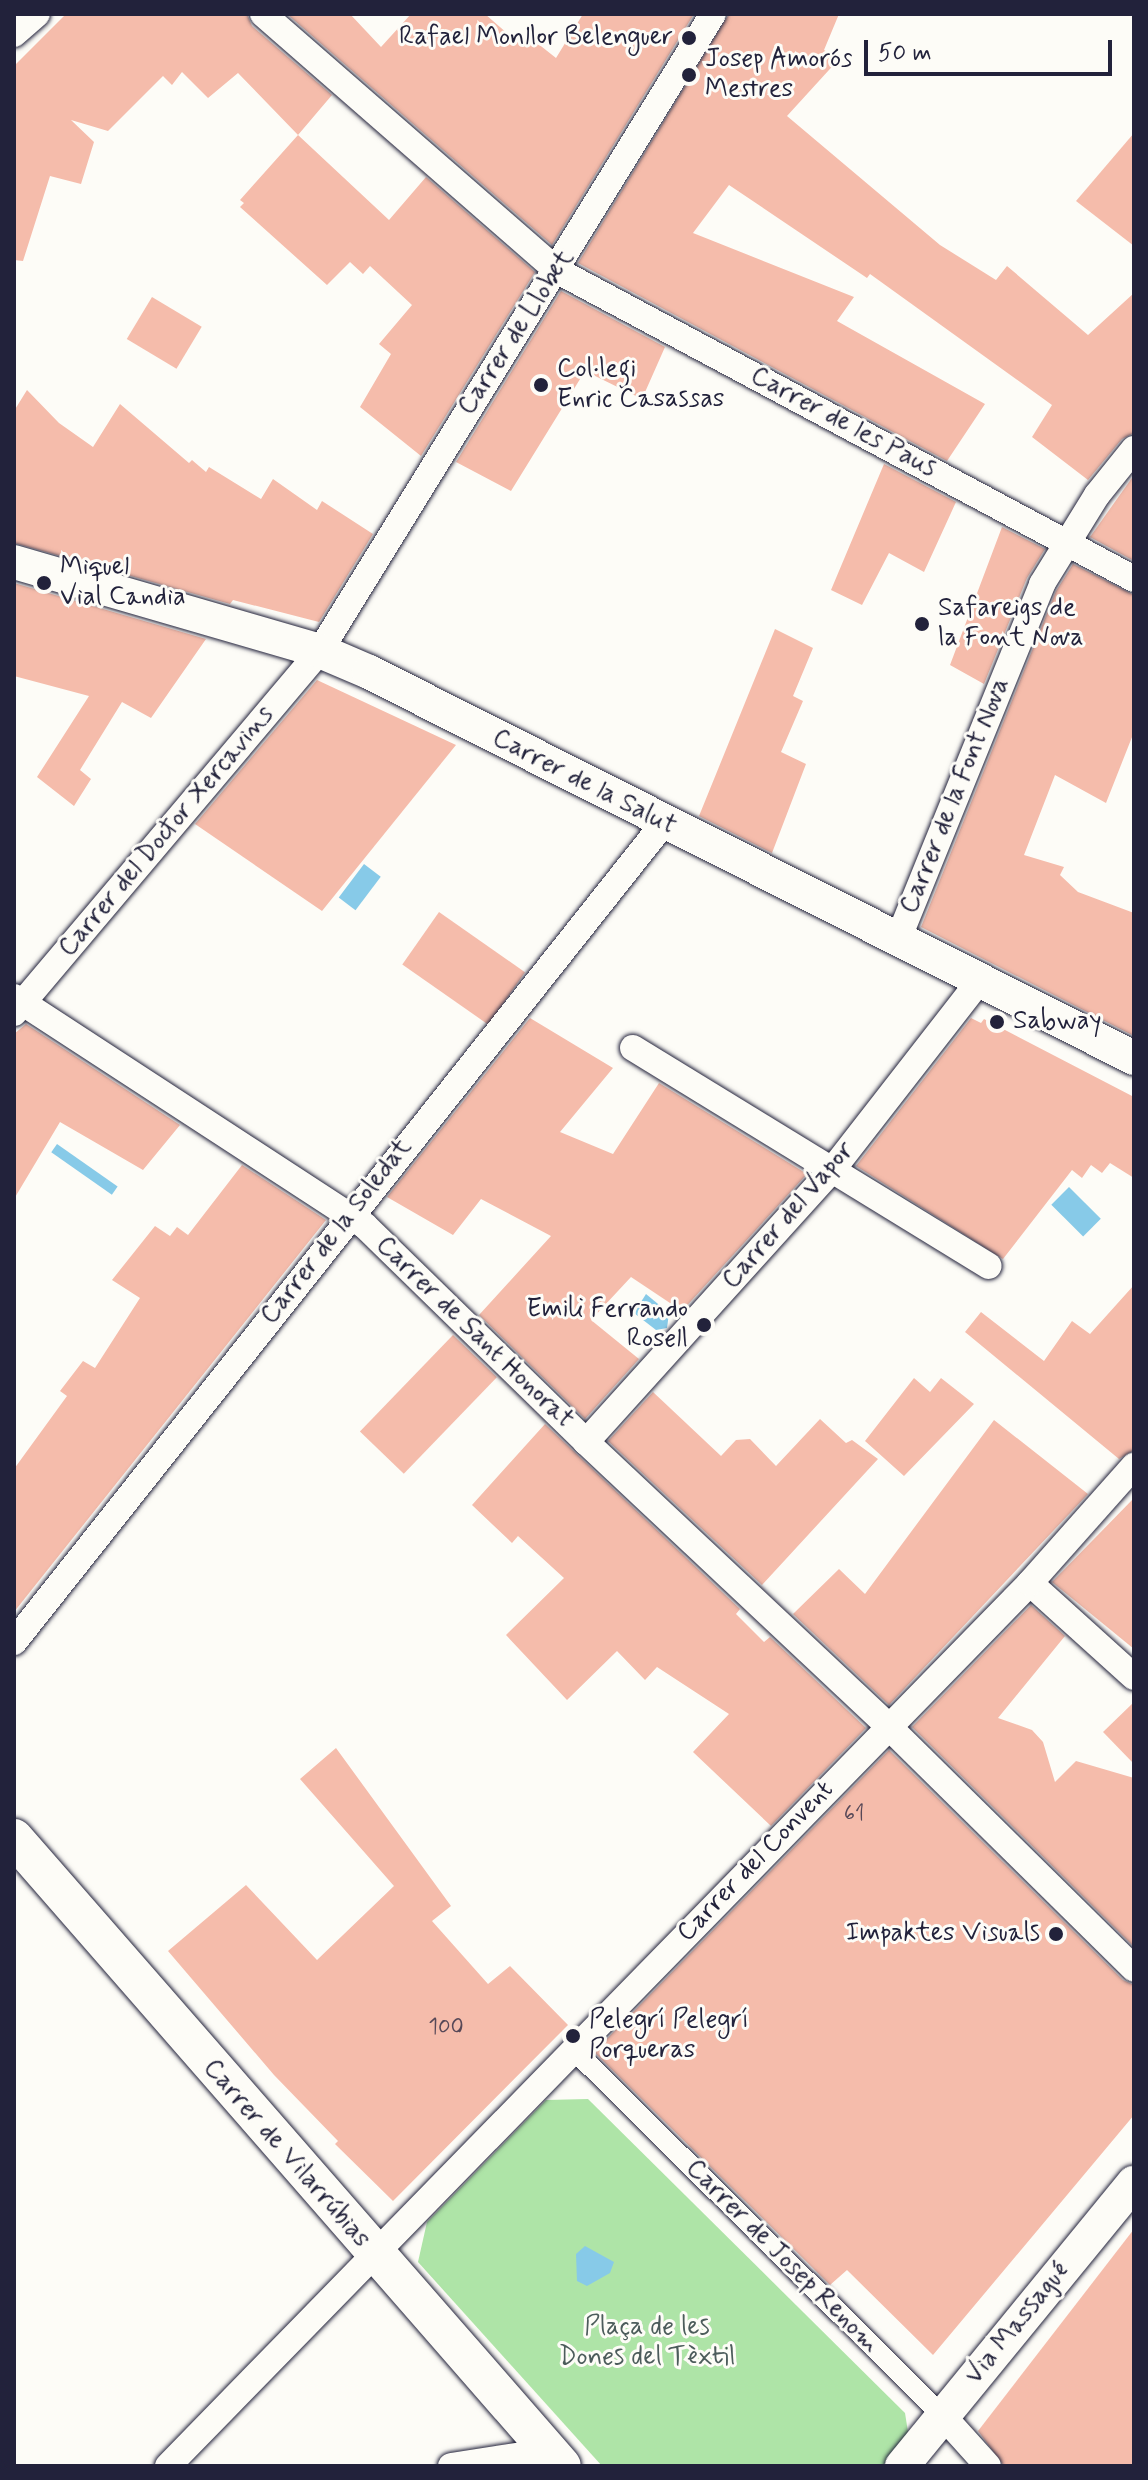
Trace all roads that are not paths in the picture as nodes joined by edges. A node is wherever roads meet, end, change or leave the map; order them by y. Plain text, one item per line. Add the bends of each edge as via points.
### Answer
1 (37, 14) edge
2 (263, 14) edge
3 (713, 14) edge
4 (14, 34) edge
5 (555, 275) junction
6 (1134, 449) edge
7 (1065, 542) junction
8 (14, 562) edge
9 (1134, 579) edge
10 (320, 651) junction
11 (663, 824) junction
12 (899, 937) junction
13 (981, 979) junction
14 (17, 1004) edge
15 (633, 1048) dead end
16 (1134, 1058) edge
17 (833, 1169) junction
18 (349, 1215) junction
19 (989, 1266) dead end
20 (586, 1442) junction
21 (1134, 1466) edge
22 (1030, 1583) junction
23 (14, 1642) edge
24 (1134, 1677) edge
25 (889, 1727) junction
26 (14, 1838) edge
27 (1134, 1969) edge
28 (573, 2049) junction
29 (1134, 2183) edge
30 (375, 2256) junction
31 (943, 2416) junction
32 (549, 2461) edge
33 (168, 2466) edge
34 (451, 2466) edge
35 (902, 2466) edge
36 (988, 2466) edge

1 - 4 street
2 - 5 street, Carrer de les Paus
3 - 5 street, Carrer de Llobet
5 - 7 street, Carrer de les Paus
5 - 10 street, Carrer de Llobet
6 - 7 street, Carrer de la Font Nova
7 - 9 street, Carrer de les Paus
7 - 12 street, Carrer de la Font Nova via 1042,584
8 - 10 street, Carrer de la Salut
10 - 11 street, Carrer de la Salut
10 - 14 street, Carrer del Doctor Xercavins
11 - 12 street, Carrer de la Salut
11 - 18 street, Carrer de la Soledat
12 - 13 street, Carrer de la Salut
13 - 16 street, Carrer de la Salut
13 - 17 street, Carrer del Vapor
14 - 18 street, Carrer de Sant Honorat
15 - 17 street
17 - 19 street
17 - 20 street, Carrer del Vapor
18 - 20 street, Carrer de Sant Honorat
18 - 23 street, Carrer de la Soledat
20 - 25 street, Carrer de Sant Honorat
21 - 22 street, Carrer del Convent
22 - 24 street
22 - 25 street, Carrer del Convent
25 - 27 street, Carrer de Sant Honorat
25 - 28 street, Carrer del Convent
26 - 30 main road, Carrer de Vilarrúbias
28 - 30 street, Carrer del Convent
28 - 31 street, Carrer de Josep Renom
29 - 31 street, Via Massagué
30 - 32 main road, Carrer de Vilarrúbias
30 - 33 street, Carrer del Convent
31 - 35 street, Via Massagué
31 - 36 street, Carrer de Josep Renom
32 - 34 street

